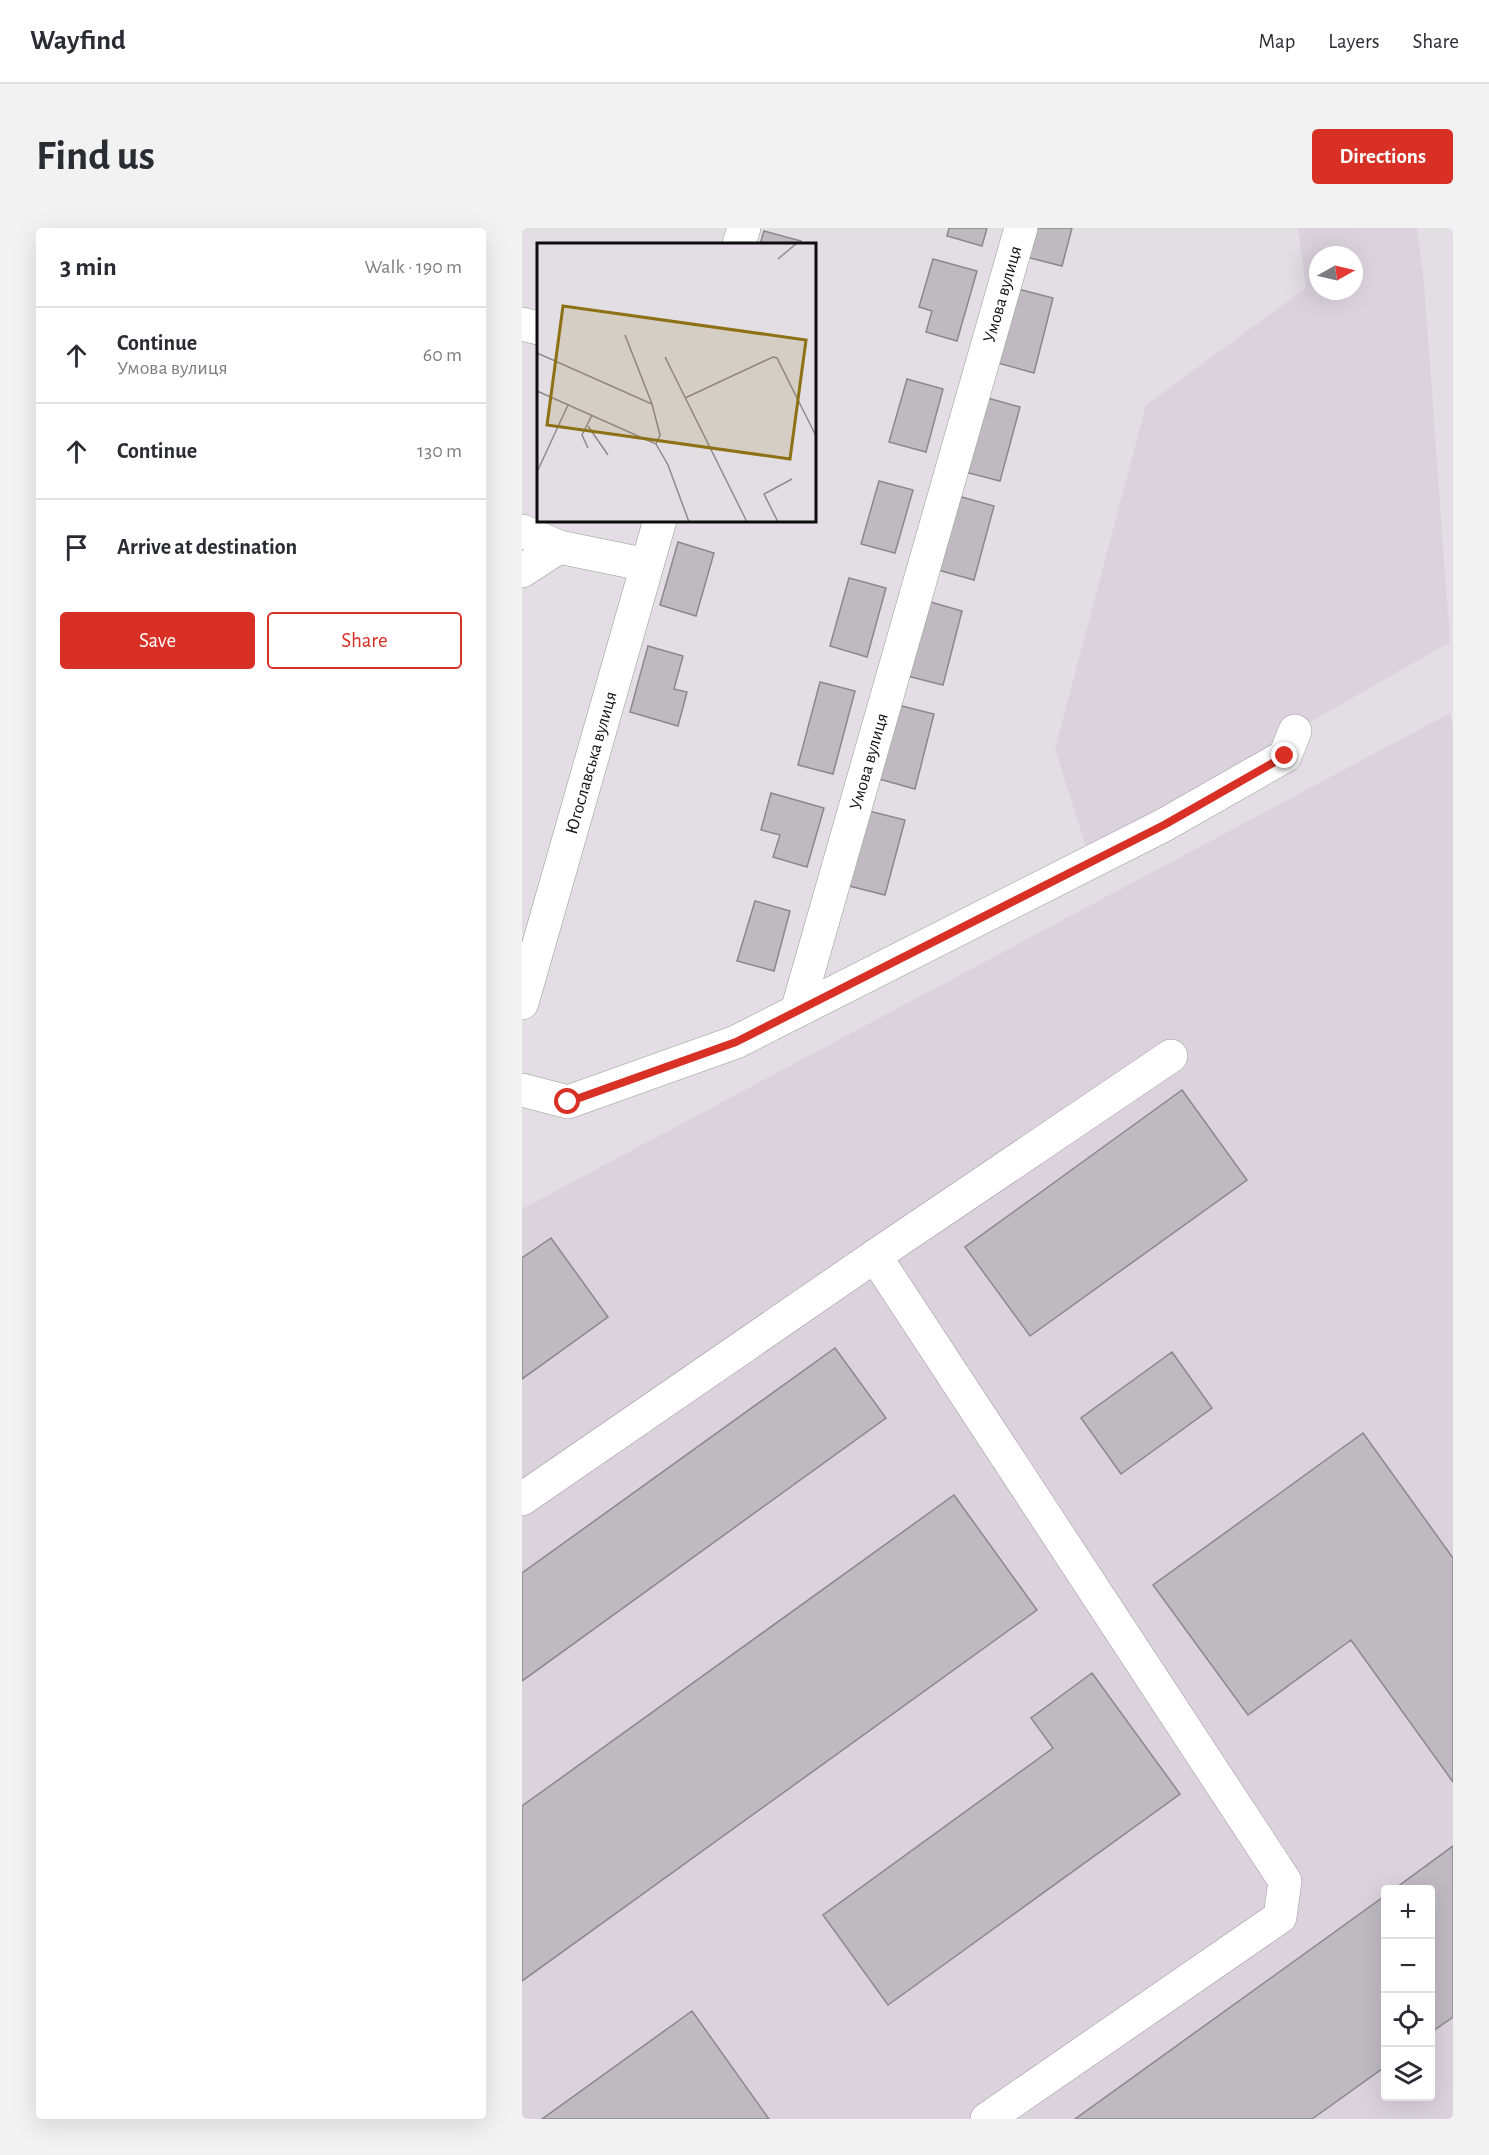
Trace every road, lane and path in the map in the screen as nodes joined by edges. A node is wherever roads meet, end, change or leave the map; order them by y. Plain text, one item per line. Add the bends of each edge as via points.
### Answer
1 (744, 228) edge
2 (1021, 228) edge
3 (739, 243) edge
4 (522, 324) edge
5 (537, 328) edge
6 (659, 522) edge
7 (522, 531) edge
8 (559, 547) junction
9 (647, 565) junction
10 (522, 571) edge
11 (1295, 731) dead end
12 (522, 1003) edge
13 (797, 1011) junction
14 (1171, 1056) dead end
15 (522, 1090) edge
16 (875, 1256) junction
17 (522, 1499) edge
18 (987, 2119) edge

1 - 3 street
2 - 13 street, Умова вулиця
4 - 5 street
6 - 9 street, Югославська вулиця
7 - 8 street
8 - 9 street
8 - 10 street
9 - 12 street, Югославська вулиця
11 - 13 street via 1285,756 1164,825
13 - 15 street via 736,1042 568,1102
14 - 16 street
16 - 17 street
16 - 18 street via 1285,1881 1280,1917

